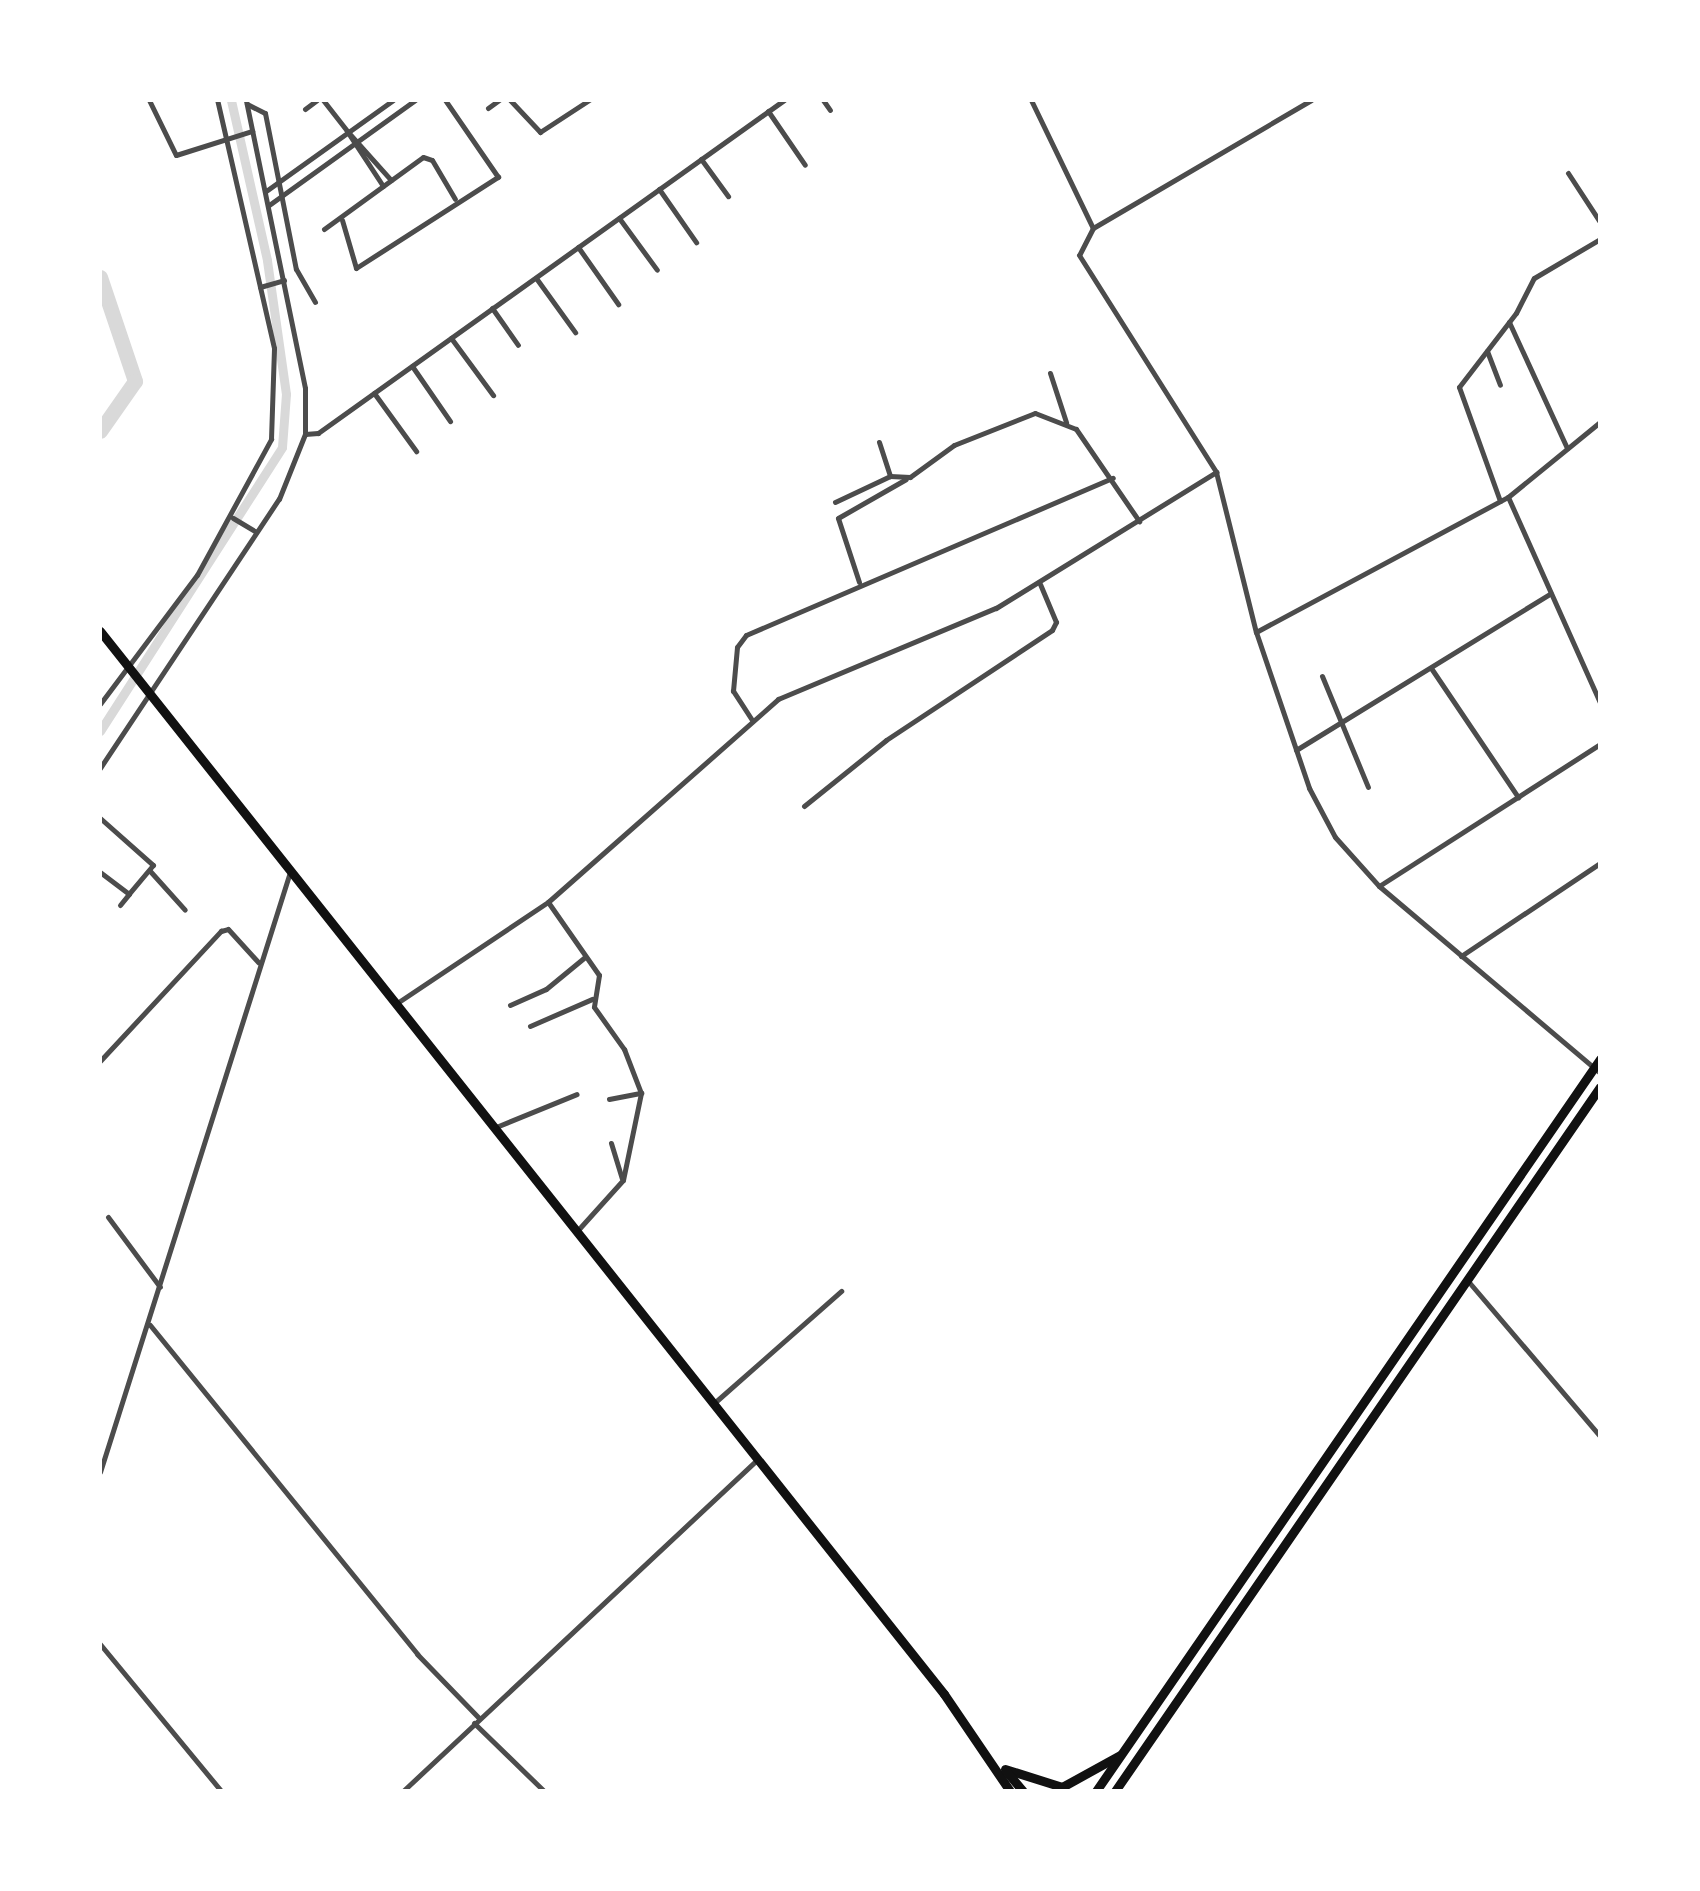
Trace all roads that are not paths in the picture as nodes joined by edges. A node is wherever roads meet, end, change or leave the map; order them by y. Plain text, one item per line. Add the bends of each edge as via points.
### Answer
1 (148, 100) edge
2 (217, 100) edge
3 (320, 100) edge
4 (393, 100) edge
5 (415, 100) edge
6 (445, 100) edge
7 (499, 100) edge
8 (510, 100) edge
9 (589, 100) edge
10 (784, 100) edge
11 (823, 100) edge
12 (1032, 100) edge
13 (1310, 100) edge
14 (246, 102) edge
15 (305, 108) dead end
16 (488, 108) dead end
17 (830, 110) dead end
18 (768, 111) junction
19 (348, 131) junction
20 (250, 132) junction
21 (226, 138) junction
22 (360, 140) junction
23 (352, 145) junction
24 (701, 159) junction
25 (805, 165) dead end
26 (1568, 173) dead end
27 (391, 180) junction
28 (276, 183) junction
29 (384, 186) junction
30 (659, 189) junction
31 (266, 190) junction
32 (728, 196) dead end
33 (280, 197) junction
34 (455, 199) junction
35 (269, 205) junction
36 (619, 218) junction
37 (342, 220) junction
38 (1600, 222) edge
39 (1093, 228) junction
40 (324, 229) dead end
41 (1600, 239) edge
42 (696, 242) dead end
43 (578, 247) junction
44 (657, 270) dead end
45 (536, 278) junction
46 (282, 280) junction
47 (262, 286) junction
48 (315, 302) dead end
49 (618, 304) dead end
50 (492, 308) junction
51 (1509, 322) junction
52 (575, 332) dead end
53 (451, 338) junction
54 (518, 344) dead end
55 (1487, 351) junction
56 (412, 366) junction
57 (1050, 373) dead end
58 (1500, 385) dead end
59 (374, 393) junction
60 (493, 395) dead end
61 (1065, 418) junction
62 (450, 422) dead end
63 (1600, 422) edge
64 (305, 434) junction
65 (879, 442) dead end
66 (1568, 448) junction
67 (416, 451) dead end
68 (1216, 472) junction
69 (890, 476) junction
70 (910, 478) junction
71 (1113, 478) junction
72 (1508, 497) junction
73 (835, 502) dead end
74 (1500, 502) junction
75 (235, 519) junction
76 (1138, 521) junction
77 (254, 531) junction
78 (858, 582) junction
79 (1040, 584) junction
80 (1551, 593) junction
81 (100, 631) edge
82 (1256, 632) junction
83 (1431, 668) junction
84 (131, 669) junction
85 (1322, 676) dead end
86 (149, 690) junction
87 (1600, 703) edge
88 (100, 704) edge
89 (752, 720) junction
90 (1342, 722) junction
91 (1600, 744) edge
92 (1296, 750) junction
93 (100, 768) edge
94 (1368, 787) dead end
95 (1518, 797) junction
96 (804, 806) dead end
97 (100, 818) edge
98 (1600, 863) edge
99 (292, 870) junction
100 (150, 871) junction
101 (100, 872) edge
102 (1379, 886) junction
103 (128, 894) junction
104 (548, 902) junction
105 (120, 905) dead end
106 (185, 910) dead end
107 (1461, 956) junction
108 (585, 957) junction
109 (258, 962) junction
110 (592, 999) junction
111 (397, 1003) junction
112 (510, 1006) dead end
113 (530, 1026) dead end
114 (100, 1060) edge
115 (1598, 1066) edge
116 (1600, 1087) edge
117 (640, 1093) junction
118 (577, 1094) dead end
119 (609, 1098) dead end
120 (496, 1127) junction
121 (611, 1143) dead end
122 (623, 1180) junction
123 (108, 1217) dead end
124 (578, 1230) junction
125 (1466, 1278) junction
126 (161, 1288) junction
127 (842, 1292) dead end
128 (150, 1325) junction
129 (713, 1404) junction
130 (1600, 1436) edge
131 (757, 1460) junction
132 (100, 1472) edge
133 (100, 1644) edge
134 (477, 1720) junction
135 (1124, 1752) junction
136 (993, 1759) junction
137 (1004, 1770) junction
138 (1118, 1788) edge
139 (221, 1791) edge
140 (404, 1791) edge
141 (544, 1791) edge
142 (1010, 1791) edge
143 (1024, 1791) edge
144 (1096, 1791) edge

1 - 21 street via 170,153
2 - 21 street
3 - 15 street
3 - 19 street
4 - 19 street
5 - 22 street
6 - 34 street via 498,172 467,200
7 - 16 street
8 - 9 street via 540,132
10 - 18 street
11 - 17 street
12 - 39 street
13 - 39 street
14 - 20 street
14 - 28 street via 265,114
18 - 24 street
18 - 25 street
19 - 22 street
19 - 23 street
19 - 28 street
20 - 21 street
20 - 31 street
21 - 47 street
22 - 23 street
22 - 27 street
23 - 29 street
23 - 33 street
24 - 30 street
24 - 32 street
26 - 38 street
27 - 29 street
27 - 34 street via 428,156
28 - 31 street
28 - 33 street
29 - 37 street
30 - 36 street
30 - 42 street
31 - 35 street
33 - 35 street
33 - 48 street via 300,282
34 - 37 street via 356,268
35 - 46 street
36 - 43 street
36 - 44 street
37 - 40 street
39 - 68 street via 1079,256
41 - 51 street via 1540,272
43 - 45 street
43 - 49 street
45 - 50 street
45 - 52 street
46 - 47 street
46 - 64 street via 305,388
47 - 75 street via 274,348 274,422
50 - 53 street
50 - 54 street
51 - 55 street
51 - 66 street
53 - 56 street
53 - 60 street
55 - 58 street
55 - 74 street via 1460,394
56 - 59 street
56 - 62 street
57 - 61 street
59 - 64 street via 318,434
59 - 67 street
61 - 70 street via 1026,414 954,445
61 - 71 street
63 - 66 street
64 - 77 street via 297,465
65 - 69 street
66 - 72 street
68 - 76 street
68 - 82 street
69 - 70 street
69 - 73 street
70 - 78 street via 838,517
71 - 76 street
71 - 78 street
72 - 74 street
72 - 80 street
74 - 82 street
75 - 77 street
75 - 84 street
76 - 79 street
77 - 86 street
78 - 89 street via 740,640 733,691
79 - 89 street via 950,629 811,680
79 - 96 street via 1056,622 1052,630 886,740
80 - 83 street
80 - 87 street
81 - 84 highway
82 - 92 street
83 - 90 street
83 - 95 street
84 - 86 highway
84 - 88 street
85 - 90 street
86 - 93 street
86 - 99 highway
89 - 104 street
90 - 92 street
90 - 94 street
91 - 95 street
92 - 102 street via 1335,837
95 - 102 street
97 - 100 street via 152,862
98 - 107 street
99 - 109 street via 282,882
99 - 111 highway
100 - 103 street
100 - 106 street
101 - 103 street
102 - 107 street
103 - 105 street
104 - 108 street
104 - 111 street
107 - 115 street
108 - 110 street via 601,979
108 - 112 street via 546,989
109 - 114 street via 228,929 221,931
109 - 126 street
110 - 113 street
110 - 117 street via 633,1067
111 - 120 highway
115 - 135 highway
116 - 125 highway
117 - 119 street
117 - 122 street
118 - 120 street
120 - 124 highway
121 - 122 street
122 - 124 street
123 - 126 street
124 - 129 highway
125 - 130 street
125 - 138 highway
126 - 128 street
127 - 129 street
128 - 132 street
128 - 134 street
129 - 131 highway
131 - 134 street
131 - 136 highway
133 - 139 street
134 - 140 street
134 - 141 street
135 - 137 highway via 1062,1788
135 - 144 highway
136 - 137 highway
136 - 142 highway
137 - 143 highway

